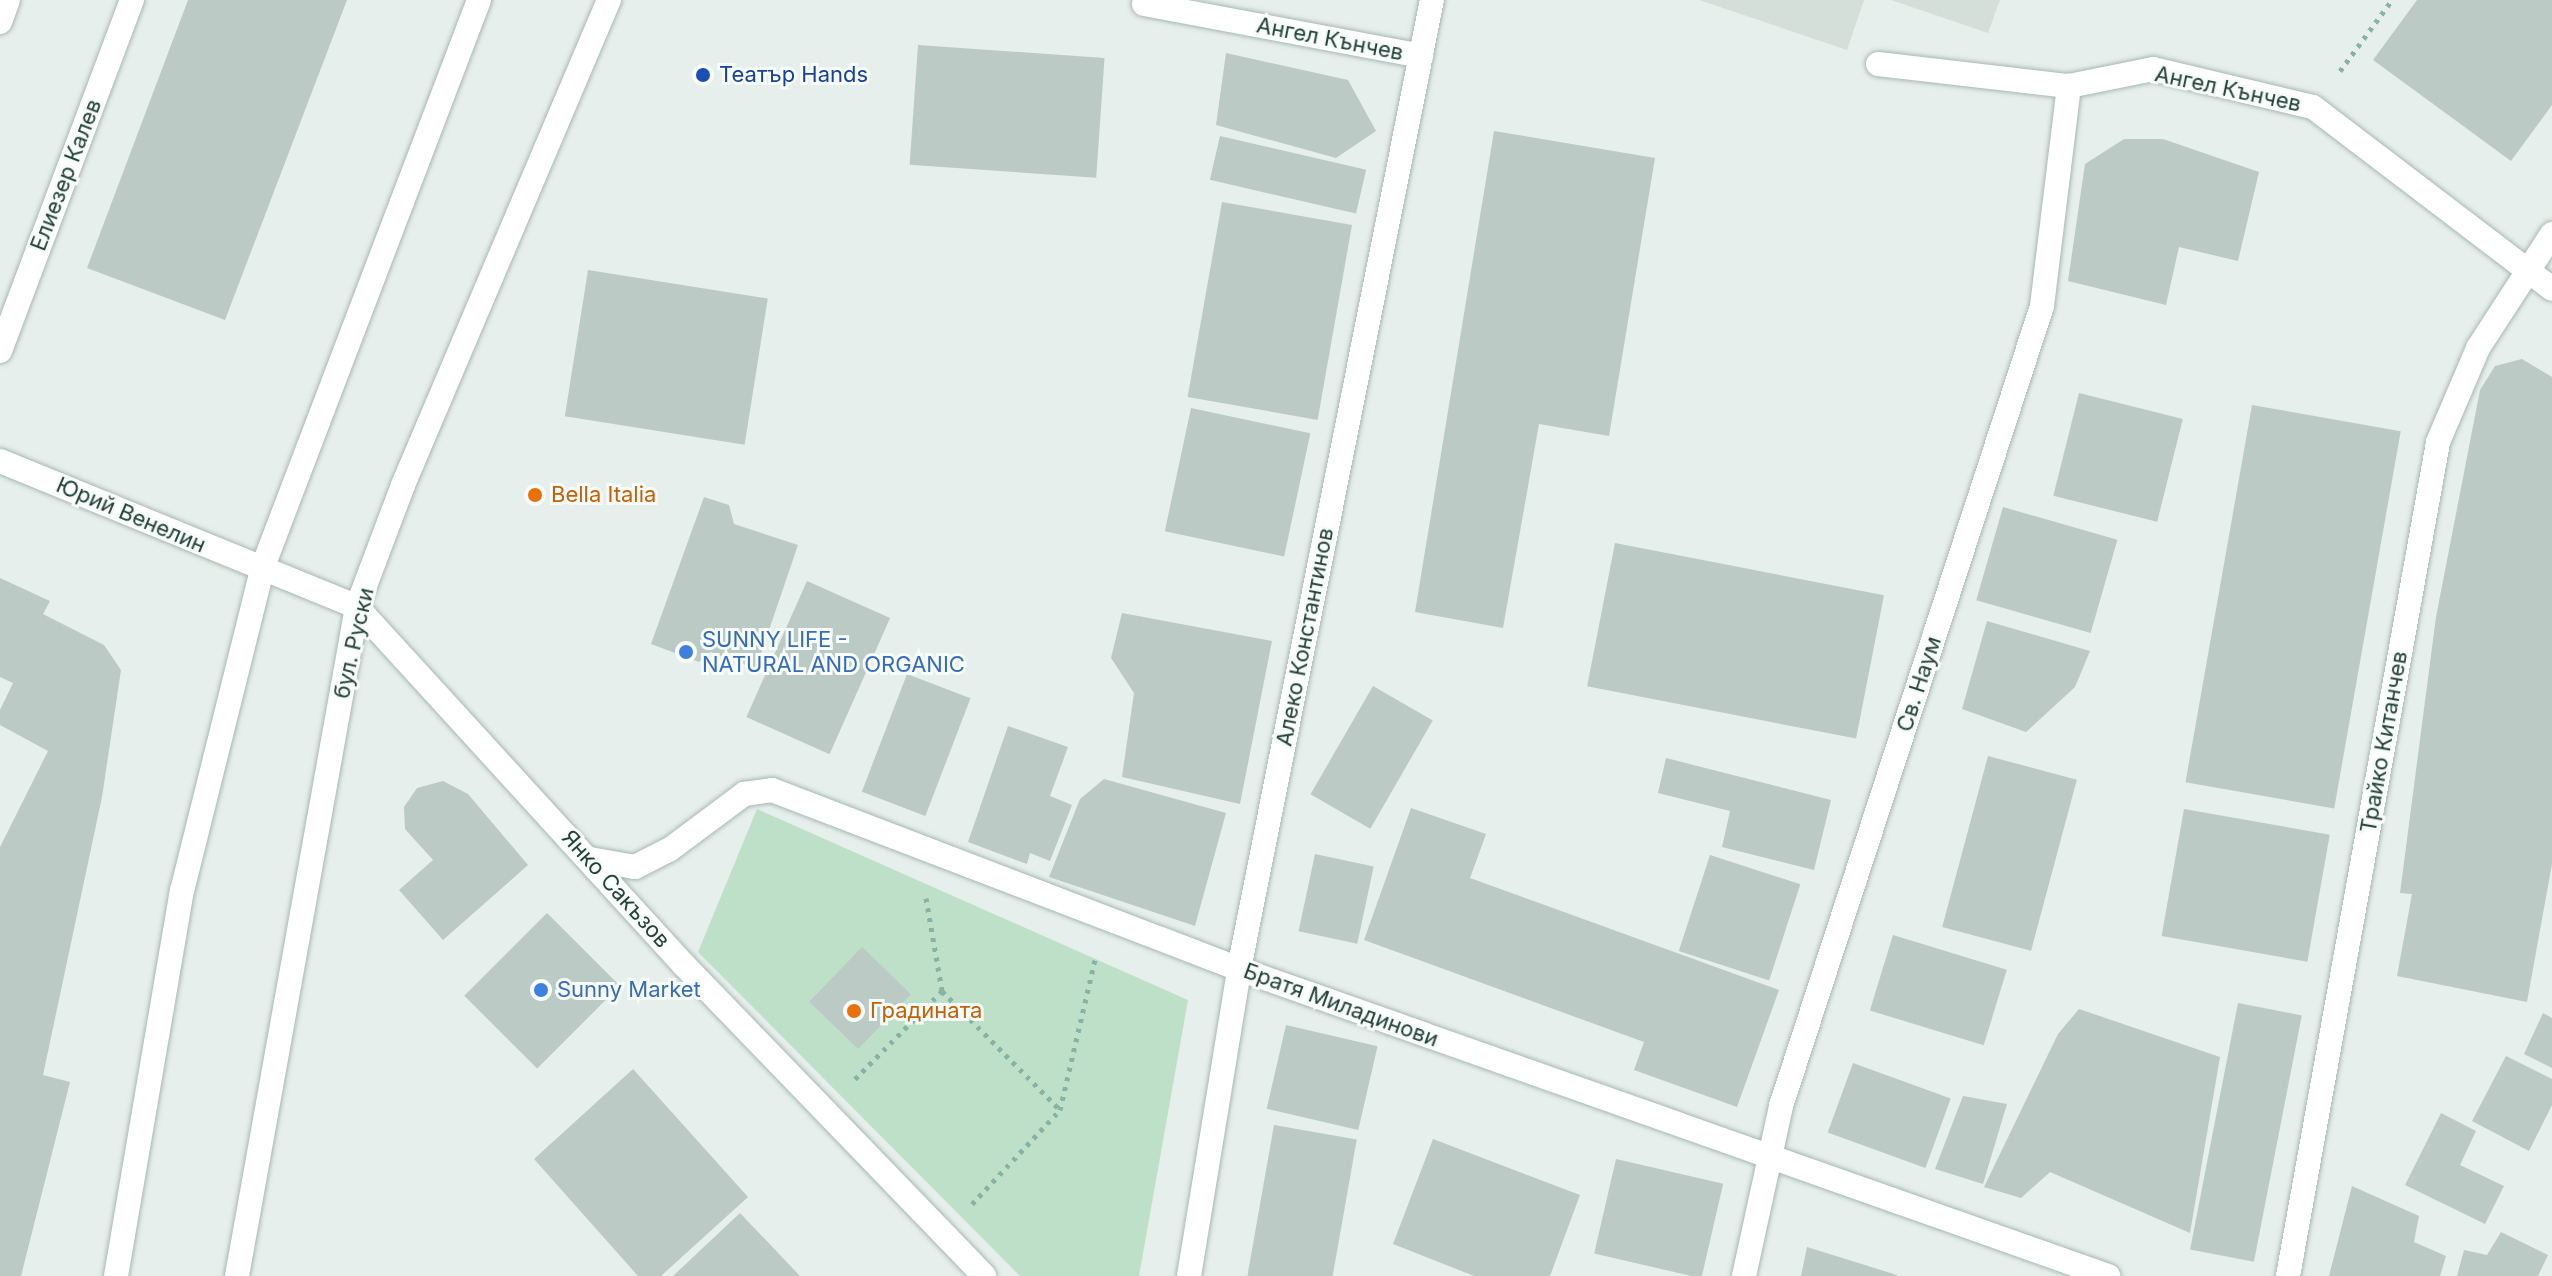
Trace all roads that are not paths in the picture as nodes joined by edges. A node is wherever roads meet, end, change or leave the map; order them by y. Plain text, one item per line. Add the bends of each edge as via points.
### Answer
1 (8, 0) edge
2 (132, 0) edge
3 (479, 0) edge
4 (609, 0) edge
5 (1432, 0) edge
6 (1144, 4) dead end
7 (0, 22) edge
8 (1421, 56) junction
9 (1878, 64) dead end
10 (2069, 86) junction
11 (2552, 234) edge
12 (2527, 270) junction
13 (2552, 289) edge
14 (0, 351) edge
15 (0, 461) edge
16 (262, 569) junction
17 (357, 607) junction
18 (590, 859) junction
19 (1239, 969) junction
20 (1766, 1157) junction
21 (116, 1276) edge
22 (237, 1276) edge
23 (984, 1276) edge
24 (1189, 1276) edge
25 (1744, 1276) edge
26 (2108, 1276) edge
27 (2288, 1276) edge

1 - 7 street
2 - 14 street, Елиезер Калев
3 - 16 street
4 - 17 street, бул. Руски via 403,485
5 - 8 street, Алеко Константинов
6 - 8 street, Ангел Кънчев
8 - 19 street, Алеко Константинов
9 - 10 street, Ангел Кънчев
10 - 12 street, Ангел Кънчев via 2153,69 2313,107
10 - 20 street, Св. Наум via 2042,306
11 - 12 street, Трайко Китанчев
12 - 13 street, Ангел Кънчев
12 - 27 street, Трайко Китанчев via 2478,348 2438,442
15 - 16 street, Юрий Венелин
16 - 17 street, Янко Сакъзов
16 - 21 street via 182,891
17 - 18 street, Янко Сакъзов
17 - 22 street, бул. Руски
18 - 19 street, Братя Миладинови via 635,867 669,850 744,794 772,790
18 - 23 street, Янко Сакъзов
19 - 20 street, Братя Миладинови
19 - 24 street, Алеко Константинов
20 - 25 street, Св. Наум
20 - 26 street, Братя Миладинови

